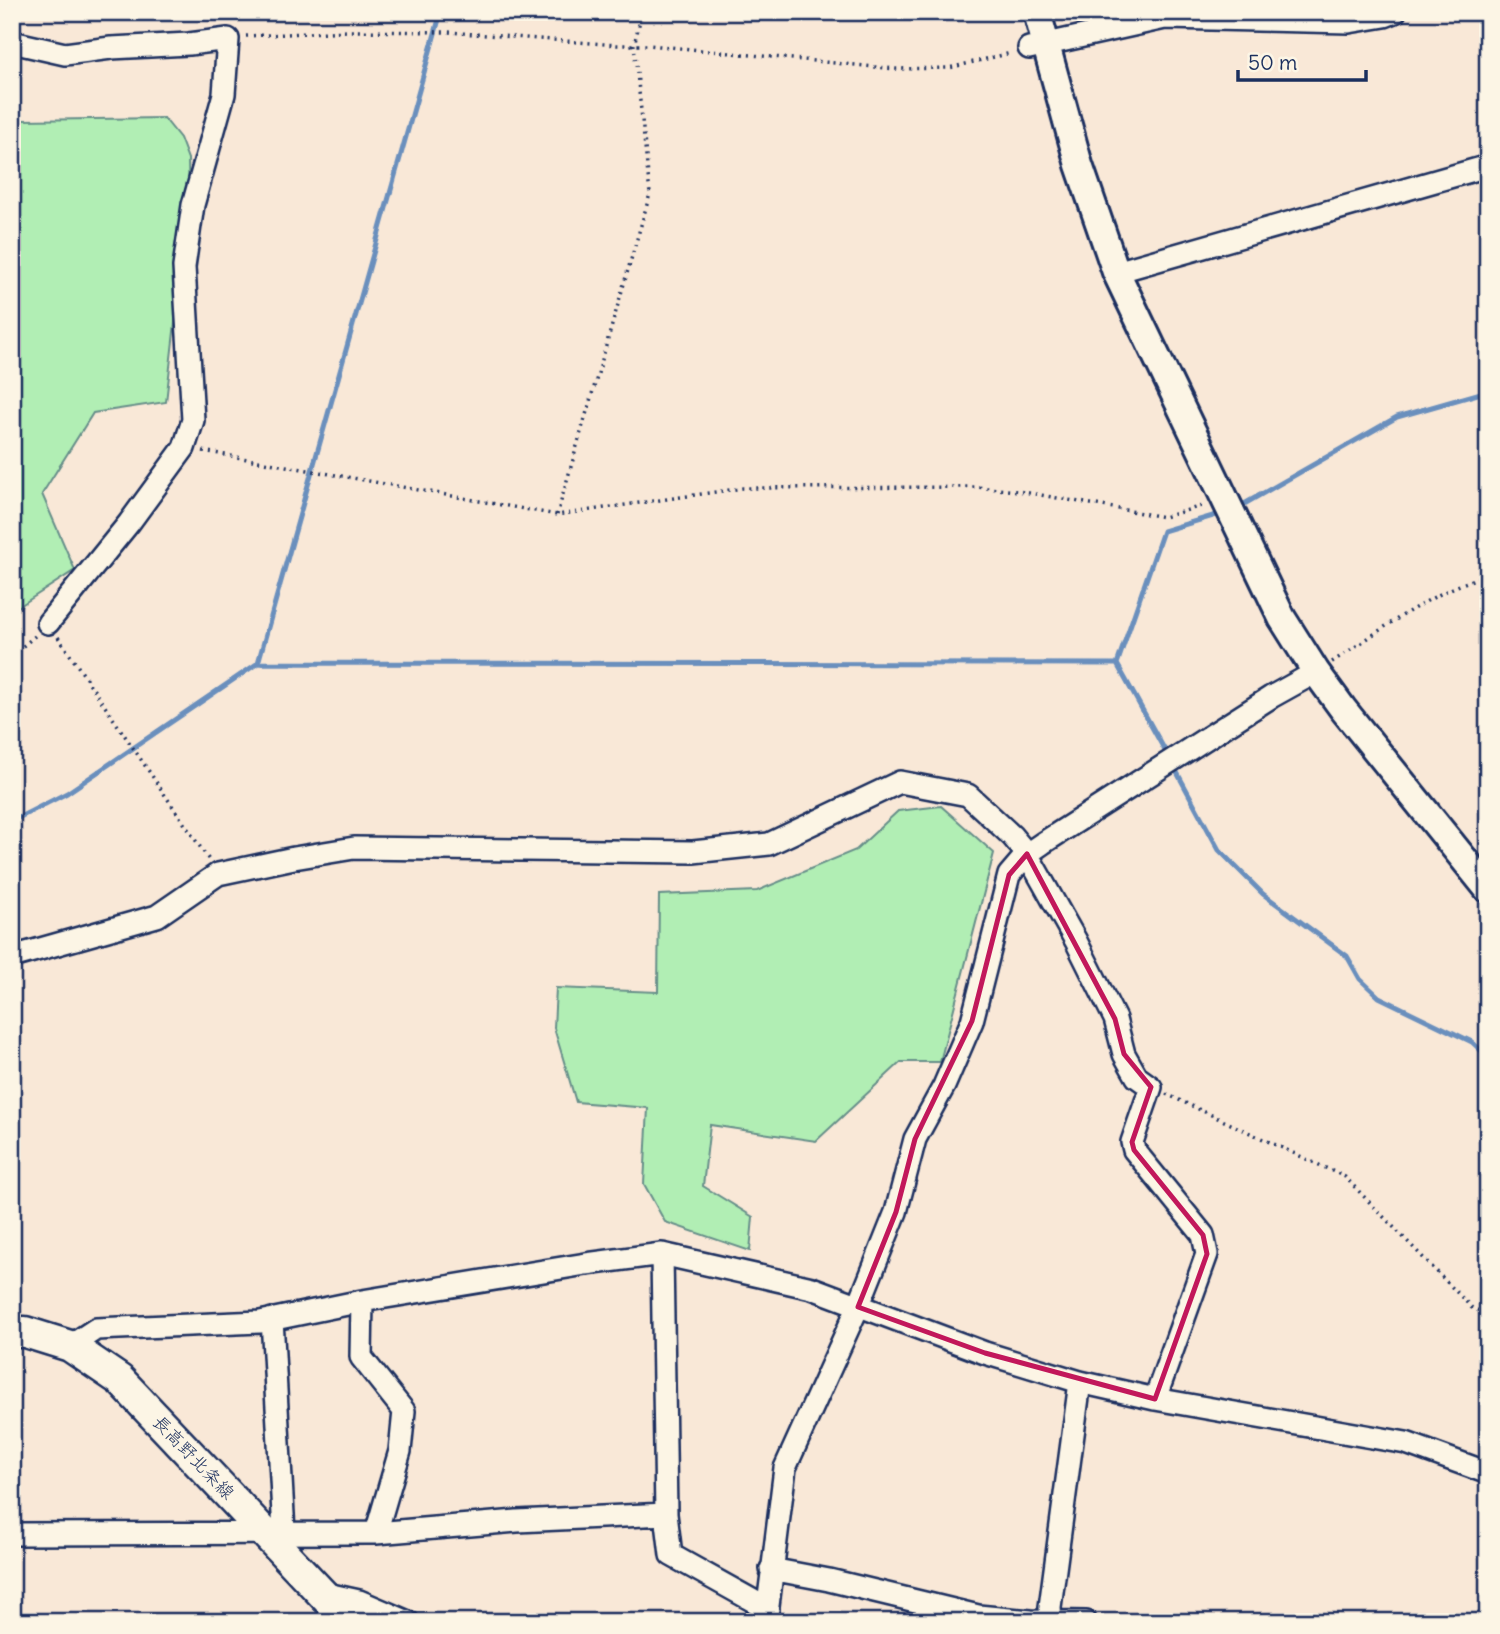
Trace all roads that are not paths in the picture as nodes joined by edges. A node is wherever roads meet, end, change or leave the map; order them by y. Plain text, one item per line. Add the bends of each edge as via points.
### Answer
1 (1037, 12) edge
2 (1395, 12) edge
3 (1165, 15) edge
4 (12, 42) edge
5 (1037, 46) junction
6 (1488, 166) edge
7 (1116, 272) junction
8 (48, 624) road end
9 (1316, 672) junction
10 (1027, 854) junction
11 (1488, 889) edge
12 (12, 957) edge
13 (662, 1254) junction
14 (362, 1301) junction
15 (858, 1307) junction
16 (272, 1319) junction
17 (12, 1332) edge
18 (70, 1346) junction
19 (1080, 1382) junction
20 (1155, 1399) junction
21 (1488, 1473) edge
22 (666, 1514) junction
23 (275, 1532) junction
24 (376, 1533) junction
25 (12, 1534) edge
26 (771, 1569) junction
27 (322, 1593) junction
28 (767, 1615) edge
29 (1051, 1621) edge
30 (349, 1622) edge
31 (408, 1622) edge
32 (1086, 1622) edge

1 - 5 street
2 - 3 street via 1349,22
3 - 5 street
4 - 8 street via 65,54 229,39 225,94 193,205 184,267 192,420 184,448
5 - 7 street
6 - 7 street
7 - 9 street via 1282,618
9 - 10 street
9 - 11 street
10 - 12 street via 968,795 900,782 769,844 693,852 354,848 294,858 218,874 157,916
10 - 15 street via 1009,875 972,1021 915,1139 896,1212
10 - 20 street via 1115,1019 1124,1054 1137,1077 1151,1087 1132,1142 1134,1150 1203,1235 1207,1254
13 - 14 street
13 - 15 street via 812,1288
13 - 22 street
14 - 16 street
14 - 24 street via 361,1357 404,1412 400,1451
15 - 19 street
15 - 26 street via 785,1468
16 - 18 street via 96,1329
16 - 23 street
17 - 18 main road, 長高野北条線
18 - 23 main road, 長高野北条線 via 120,1380
19 - 20 street
19 - 29 street
20 - 21 street via 1406,1443
22 - 24 street
22 - 28 street via 671,1555
23 - 24 street
23 - 25 street
23 - 27 main road, 長高野北条線
26 - 28 street
26 - 29 street via 978,1616
27 - 30 main road, 長高野北条線
27 - 31 street via 359,1601
29 - 32 street

